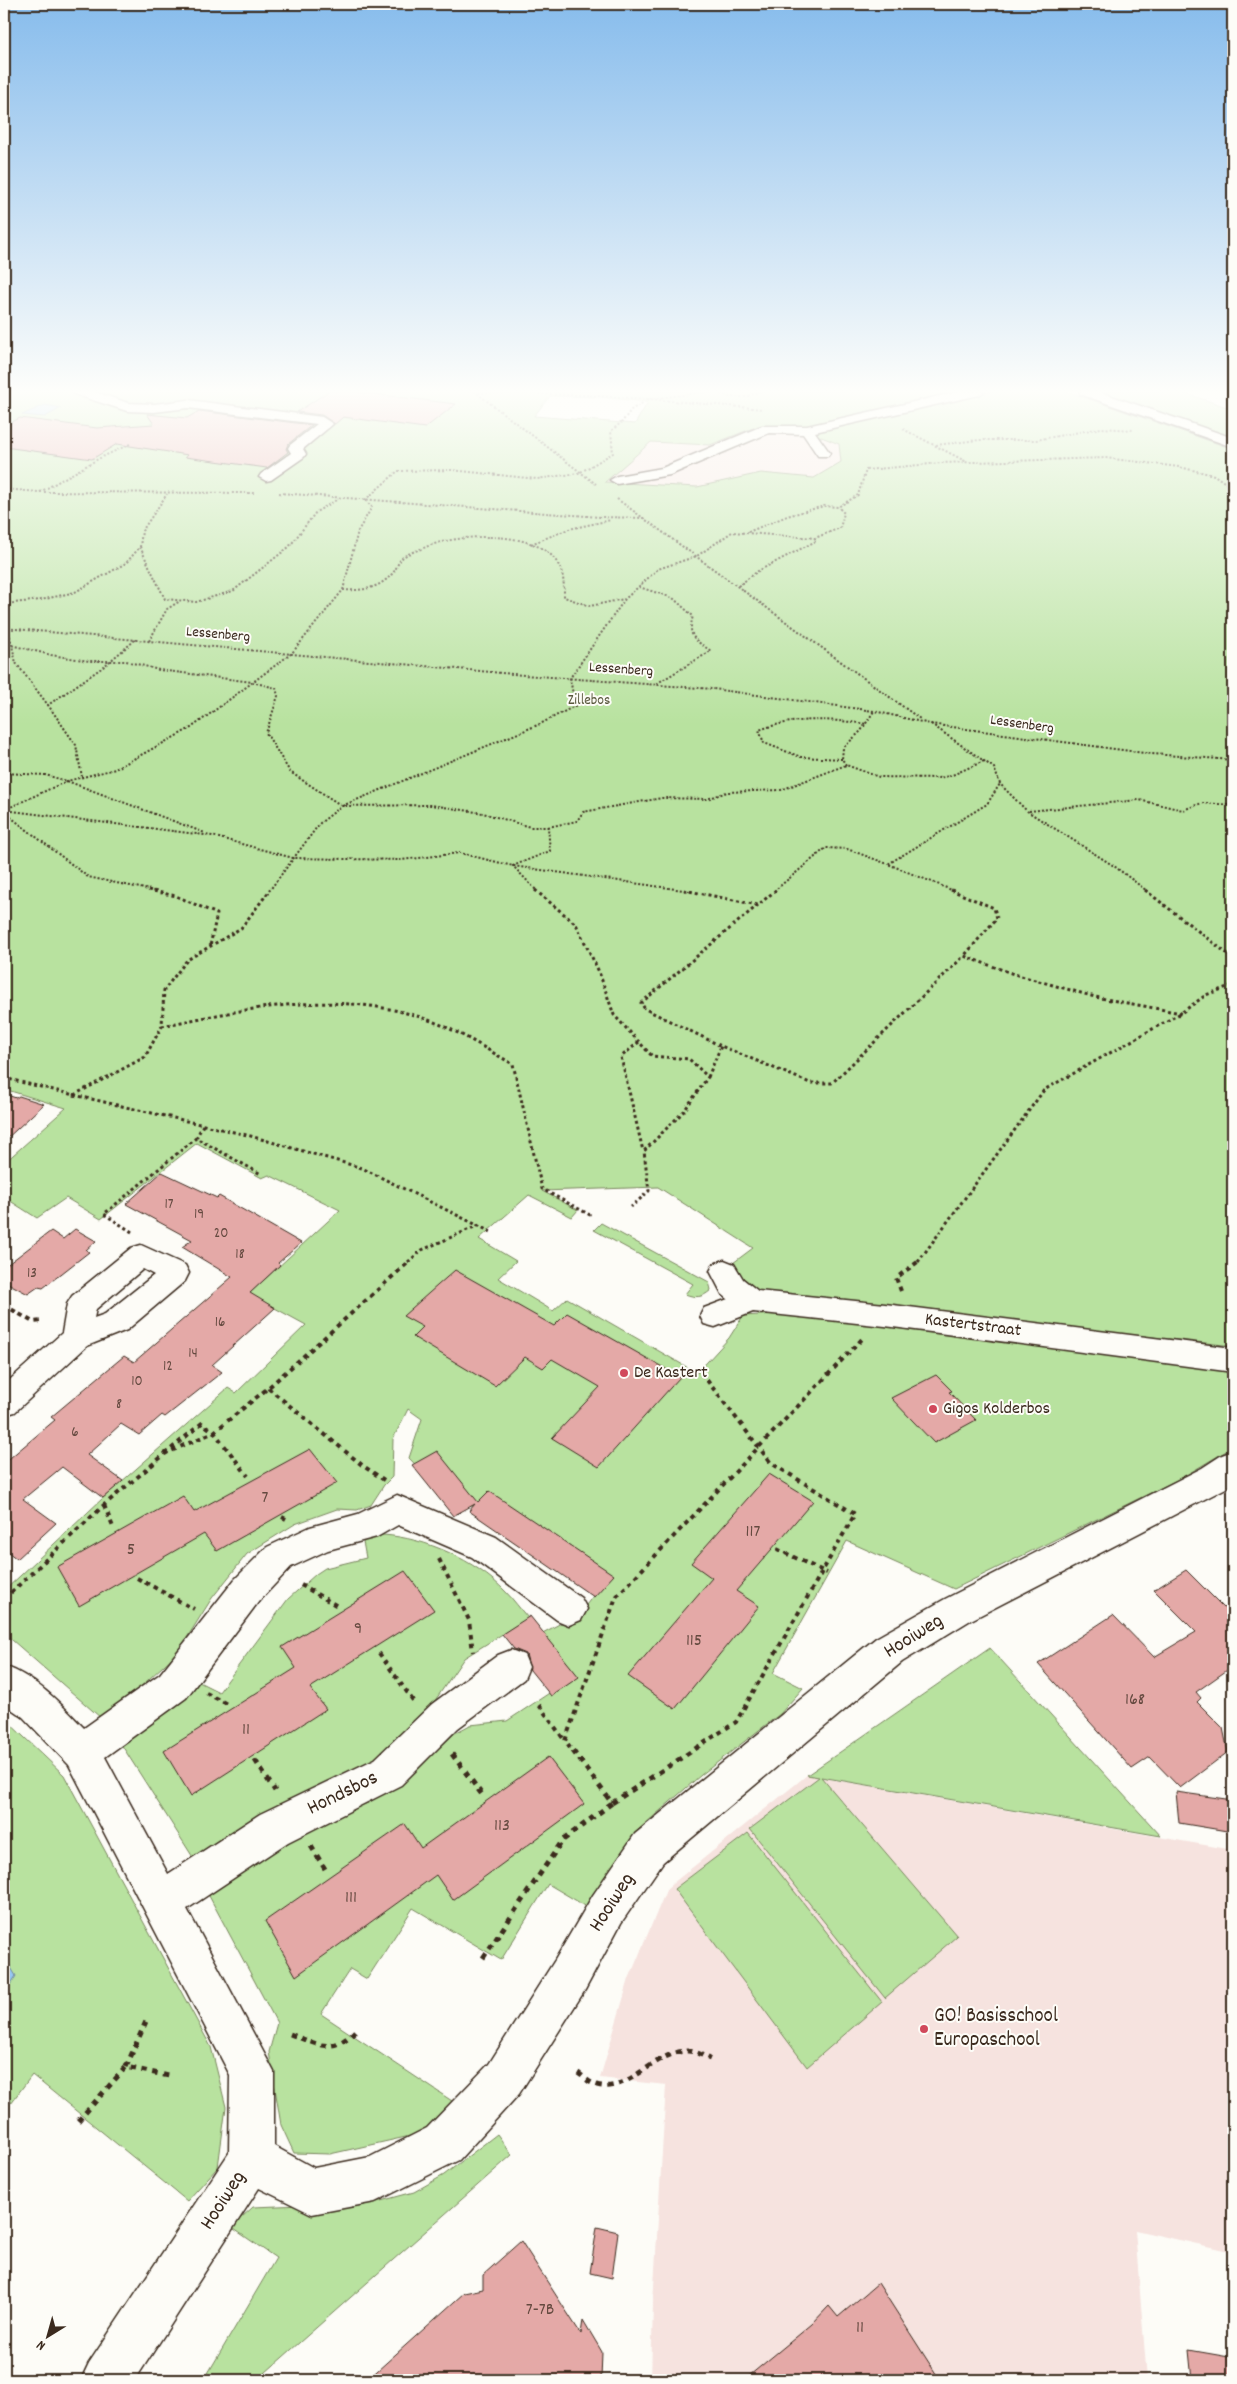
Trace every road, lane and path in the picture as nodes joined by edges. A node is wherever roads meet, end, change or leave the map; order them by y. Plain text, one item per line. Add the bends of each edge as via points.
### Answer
1 (161, 502) edge
2 (333, 502) edge
3 (367, 502) edge
4 (403, 502) edge
5 (622, 502) edge
6 (846, 502) edge
7 (838, 507) junction
8 (646, 518) junction
9 (614, 519) junction
10 (746, 533) junction
11 (815, 538) junction
12 (531, 544) junction
13 (140, 547) junction
14 (697, 556) junction
15 (639, 586) junction
16 (738, 586) junction
17 (343, 590) junction
18 (625, 599) junction
19 (181, 600) junction
20 (4, 604) edge
21 (4, 628) edge
22 (8, 628) junction
23 (135, 640) junction
24 (149, 641) junction
25 (12, 645) junction
26 (4, 646) edge
27 (292, 652) junction
28 (109, 660) junction
29 (570, 678) junction
30 (252, 682) junction
31 (656, 684) junction
32 (48, 705) junction
33 (874, 710) junction
34 (922, 720) junction
35 (867, 724) junction
36 (930, 724) junction
37 (842, 759) junction
38 (1233, 760) edge
39 (984, 761) junction
40 (846, 765) junction
41 (4, 773) edge
42 (82, 777) junction
43 (67, 781) junction
44 (1000, 784) junction
45 (1233, 805) edge
46 (342, 806) junction
47 (4, 810) edge
48 (1028, 811) junction
49 (548, 827) junction
50 (212, 836) junction
51 (293, 858) junction
52 (888, 864) junction
53 (513, 866) junction
54 (758, 905) junction
55 (210, 947) junction
56 (964, 956) junction
57 (1233, 958) edge
58 (1233, 985) edge
59 (1182, 1013) junction
60 (162, 1026) junction
61 (639, 1042) junction
62 (721, 1046) junction
63 (708, 1076) junction
64 (4, 1078) edge
65 (74, 1095) junction
66 (203, 1125) junction
67 (196, 1138) junction
68 (644, 1151) junction
69 (262, 1174) dead end
70 (631, 1207) dead end
71 (592, 1216) dead end
72 (479, 1225) junction
73 (494, 1233) dead end
74 (137, 1235) dead end
75 (724, 1270) dead end
76 (752, 1301) junction
77 (4, 1305) edge
78 (715, 1316) dead end
79 (898, 1317) junction
80 (42, 1321) dead end
81 (76, 1338) dead end
82 (1233, 1360) edge
83 (699, 1370) dead end
84 (268, 1388) junction
85 (4, 1404) edge
86 (214, 1432) junction
87 (759, 1447) junction
88 (164, 1454) junction
89 (1233, 1464) edge
90 (248, 1476) dead end
91 (391, 1494) junction
92 (104, 1505) junction
93 (113, 1527) dead end
94 (777, 1549) dead end
95 (436, 1553) dead end
96 (821, 1570) junction
97 (827, 1573) dead end
98 (137, 1578) dead end
99 (301, 1585) dead end
100 (4, 1599) edge
101 (339, 1607) dead end
102 (569, 1608) dead end
103 (201, 1613) dead end
104 (379, 1652) dead end
105 (474, 1652) dead end
106 (511, 1667) dead end
107 (4, 1684) edge
108 (202, 1692) dead end
109 (227, 1704) dead end
110 (538, 1705) dead end
111 (417, 1707) dead end
112 (565, 1741) junction
113 (448, 1748) dead end
114 (82, 1752) junction
115 (255, 1760) dead end
116 (277, 1794) dead end
117 (483, 1796) dead end
118 (612, 1803) junction
119 (308, 1841) dead end
120 (325, 1869) dead end
121 (162, 1902) junction
122 (482, 1958) dead end
123 (147, 2019) dead end
124 (355, 2031) dead end
125 (290, 2034) dead end
126 (710, 2060) dead end
127 (126, 2067) junction
128 (578, 2073) dead end
129 (169, 2076) dead end
130 (78, 2121) dead end
131 (251, 2160) junction
132 (106, 2380) edge

1 - 13 path via 142,531
2 - 19 path via 316,512 289,547 233,591 196,602
3 - 17 path via 372,507 358,531
4 - 9 path via 565,512
5 - 8 path
6 - 7 path
7 - 10 path via 824,506 787,516
7 - 11 path via 844,513 840,528
8 - 9 path
8 - 14 path
9 - 12 path via 569,529
10 - 11 path
10 - 14 path via 732,532
11 - 16 path via 816,541 758,571
12 - 17 path via 518,538 474,537 439,543 402,558 394,575 379,586 361,592
12 - 18 path via 545,550 561,564 566,584 564,598 590,606
13 - 19 path via 165,600
13 - 20 path via 126,563 76,592
14 - 15 path via 658,569
14 - 16 path
15 - 18 path
15 - 31 path via 672,598 693,616 690,627 693,638 711,651
16 - 34 path
17 - 27 path
18 - 29 path
19 - 24 path via 167,609
21 - 22 path, Lessenberg
22 - 23 path, Lessenberg
22 - 25 path
23 - 24 path, Lessenberg
23 - 28 path
24 - 27 path, Lessenberg
25 - 26 path
25 - 28 path via 89,661
25 - 32 path via 16,663
27 - 29 path, Lessenberg
27 - 30 path
28 - 30 path
28 - 32 path
29 - 31 path, Lessenberg
29 - 46 path via 575,706 540,724
30 - 42 path via 191,728 115,769
30 - 46 path via 276,688 278,696 266,733 290,772
31 - 33 path, Lessenberg
32 - 42 path via 76,745
33 - 34 path, Lessenberg
33 - 35 path
34 - 36 path, Lessenberg
35 - 37 path via 856,739 843,748
35 - 37 path via 828,719 796,720 759,730 764,743 801,758
36 - 38 path, Lessenberg via 1152,754
36 - 39 path
37 - 40 path
39 - 40 path via 938,778 879,777
39 - 44 path via 994,768
40 - 49 path via 781,790 727,792 707,799 662,798 583,812 576,821
41 - 43 path via 45,775
42 - 43 path
43 - 47 path
43 - 50 path
44 - 48 path
44 - 52 path via 988,804
45 - 48 path via 1202,803 1183,810 1139,800
46 - 49 path via 431,805 530,827
46 - 51 path via 320,823
47 - 50 path
47 - 55 path via 88,877 176,896 217,914
48 - 57 path via 1114,866
49 - 53 path via 550,851
50 - 51 path
51 - 53 path via 402,860 460,854
51 - 55 path via 241,928
52 - 54 path via 847,849 826,848
52 - 56 path via 994,908 997,918
53 - 54 path via 664,886
53 - 61 path via 543,898 576,924 599,972 614,1015
54 - 62 path via 641,1002 645,1009
55 - 60 path via 187,960 164,990
56 - 59 path via 1095,997
56 - 62 path via 832,1082 810,1083
58 - 59 path via 1206,994
59 - 79 path via 1044,1090 918,1262 896,1278
60 - 65 path via 145,1057
60 - 71 path via 238,1010 312,1003 381,1007 439,1024 513,1064 542,1189
61 - 63 path via 652,1056 689,1059
61 - 68 path via 621,1057
62 - 63 path
63 - 68 path via 684,1111
64 - 65 path
65 - 66 path
66 - 67 path
66 - 72 path via 362,1168
67 - 69 path
67 - 74 path via 104,1214
68 - 70 path via 649,1191
72 - 73 path
72 - 84 path via 422,1250
75 - 76 street via 732,1286
76 - 78 street, Kastertstraat
76 - 79 street, Kastertstraat
77 - 80 path via 33,1322
79 - 82 street, Kastertstraat
79 - 87 path
81 - 85 street
83 - 87 path
84 - 86 path
84 - 91 path via 362,1465
86 - 88 path
86 - 88 path via 202,1423
86 - 90 path
87 - 96 path via 771,1463 855,1514
87 - 112 path via 616,1597
88 - 92 path
89 - 131 street, Hooiweg via 1214,1478 958,1610 889,1650 649,1848 607,1909 570,1975 504,2079 443,2144 375,2179 312,2191
91 - 102 street via 433,1527 484,1547
91 - 114 street via 365,1527 322,1537 279,1557 248,1590 173,1686
92 - 93 path
92 - 100 path
94 - 96 path
95 - 105 path via 468,1620
96 - 97 path
96 - 118 path via 736,1722
98 - 103 path
99 - 101 path
104 - 111 path
106 - 121 street, Hondsbos via 445,1716 388,1772 274,1828
107 - 114 street via 36,1705
108 - 109 path
110 - 112 path
112 - 118 path
113 - 117 path
114 - 121 street
115 - 116 path
118 - 122 path via 563,1840
119 - 120 path
121 - 131 street via 252,2072
123 - 127 path
124 - 125 path via 346,2043 330,2048
126 - 128 path via 689,2050 663,2056 622,2085 602,2086 585,2080
127 - 129 path
127 - 130 path
131 - 132 street, Hooiweg

